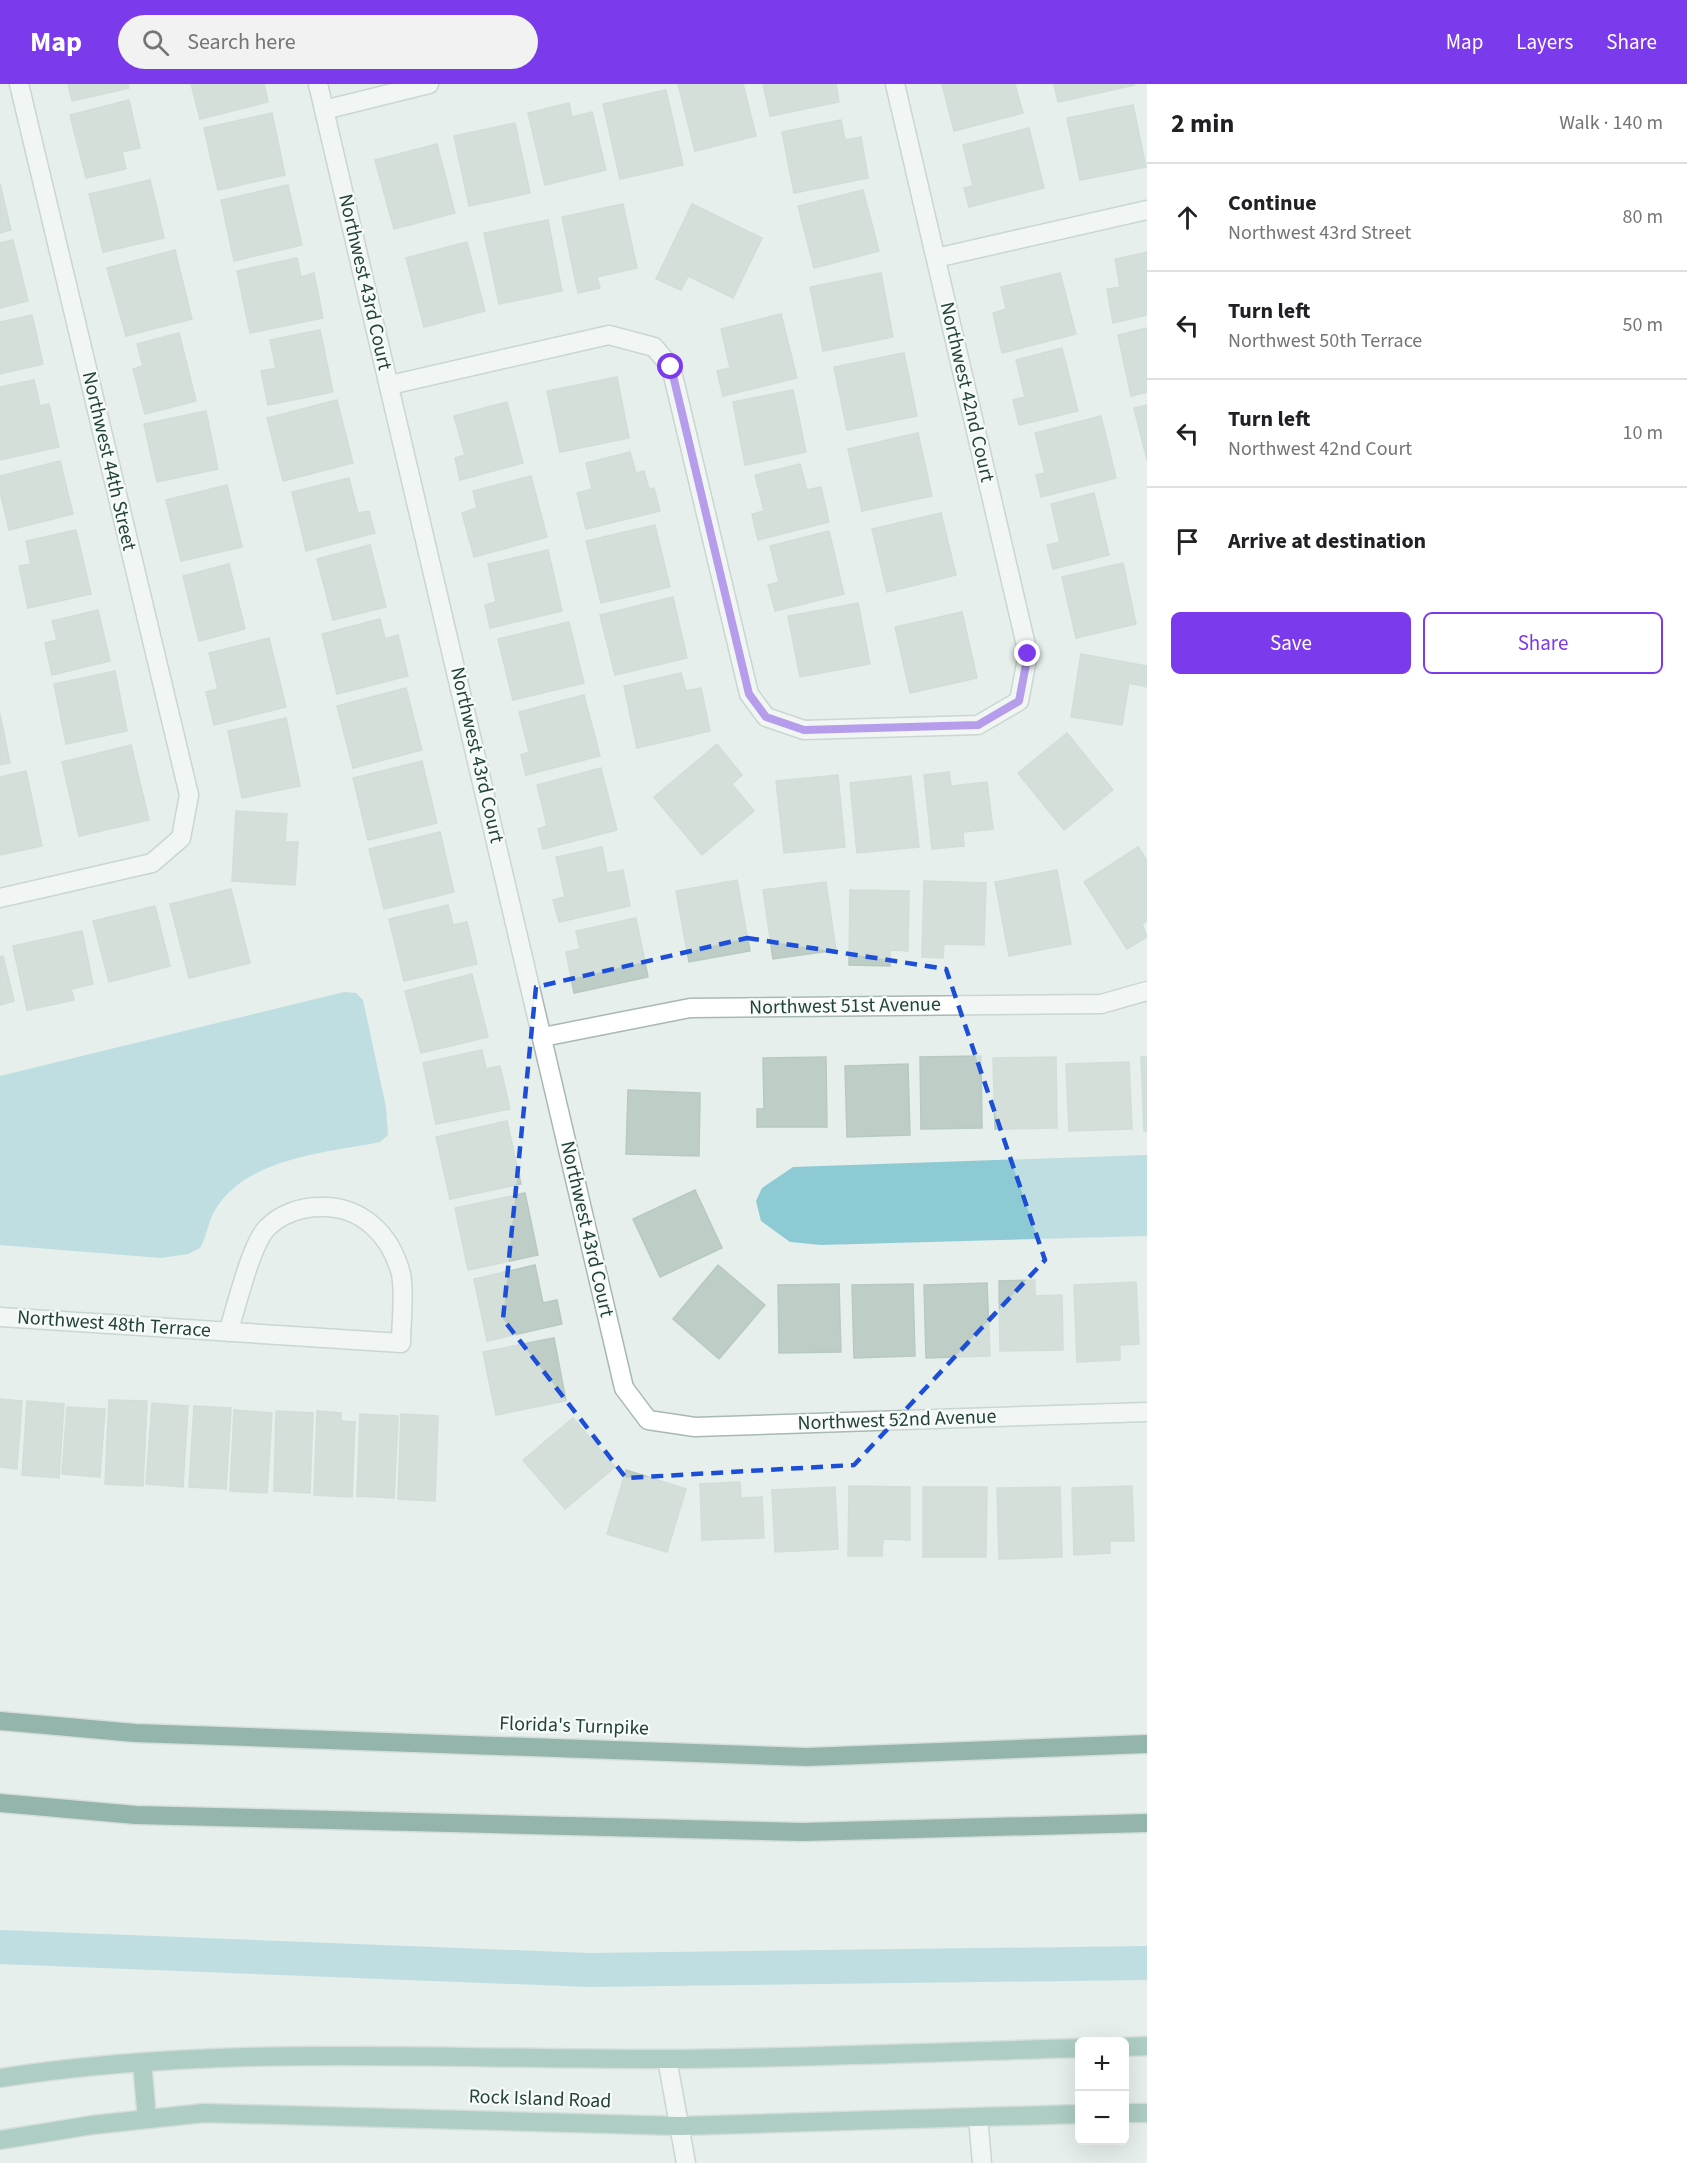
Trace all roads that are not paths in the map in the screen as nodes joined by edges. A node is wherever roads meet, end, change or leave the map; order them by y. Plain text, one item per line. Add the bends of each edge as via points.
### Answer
1 (19, 84) edge
2 (318, 84) edge
3 (429, 84) edge
4 (896, 84) edge
5 (324, 110) junction
6 (1147, 210) edge
7 (936, 258) junction
8 (390, 385) junction
9 (0, 898) edge
10 (1147, 991) edge
11 (543, 1037) junction
12 (0, 1317) edge
13 (228, 1332) junction
14 (1147, 1412) edge
15 (648, 1420) joint
16 (0, 1721) edge
17 (1147, 1744) edge
18 (0, 1803) edge
19 (1147, 1823) edge
20 (1147, 2046) edge
21 (1129, 2047) edge
22 (1075, 2048) edge
23 (667, 2059) junction
24 (142, 2061) junction
25 (0, 2078) edge
26 (1129, 2113) edge
27 (1147, 2113) edge
28 (1075, 2114) edge
29 (978, 2117) junction
30 (147, 2119) junction
31 (680, 2126) junction
32 (0, 2140) edge
33 (686, 2163) edge
34 (982, 2163) edge

1 - 9 street, Northwest 44th Street via 189,795 181,838 152,863
2 - 5 street, Northwest 43rd Court
3 - 5 street
4 - 7 street, Northwest 42nd Court
5 - 8 street, Northwest 43rd Court
6 - 7 street
7 - 8 street, Northwest 42nd Court via 1028,654 1019,701 978,725 804,730 766,717 749,694 671,367 654,347 609,334
8 - 11 street, Northwest 43rd Court
10 - 11 street, Northwest 51st Avenue via 1101,1004 690,1008
11 - 15 street, Northwest 43rd Court via 624,1388
12 - 13 street, Northwest 48th Terrace
13 - 13 street, Northwest 48th Terrace via 401,1343 401,1275 392,1251 359,1214 339,1207 298,1209 280,1217 266,1229 256,1247
14 - 15 street, Northwest 52nd Avenue via 695,1427
16 - 17 highway, Florida's Turnpike via 135,1733 807,1757
18 - 19 highway via 136,1815 802,1832
20 - 21 main road
22 - 23 main road, Rock Island Road
23 - 24 main road, Rock Island Road via 361,2055
23 - 31 street
24 - 25 main road, Rock Island Road
24 - 30 main road
26 - 27 main road
28 - 29 main road, Rock Island Road
29 - 31 main road, Rock Island Road
29 - 34 street
30 - 31 main road, Rock Island Road via 204,2113
30 - 32 main road, Rock Island Road
31 - 33 street

